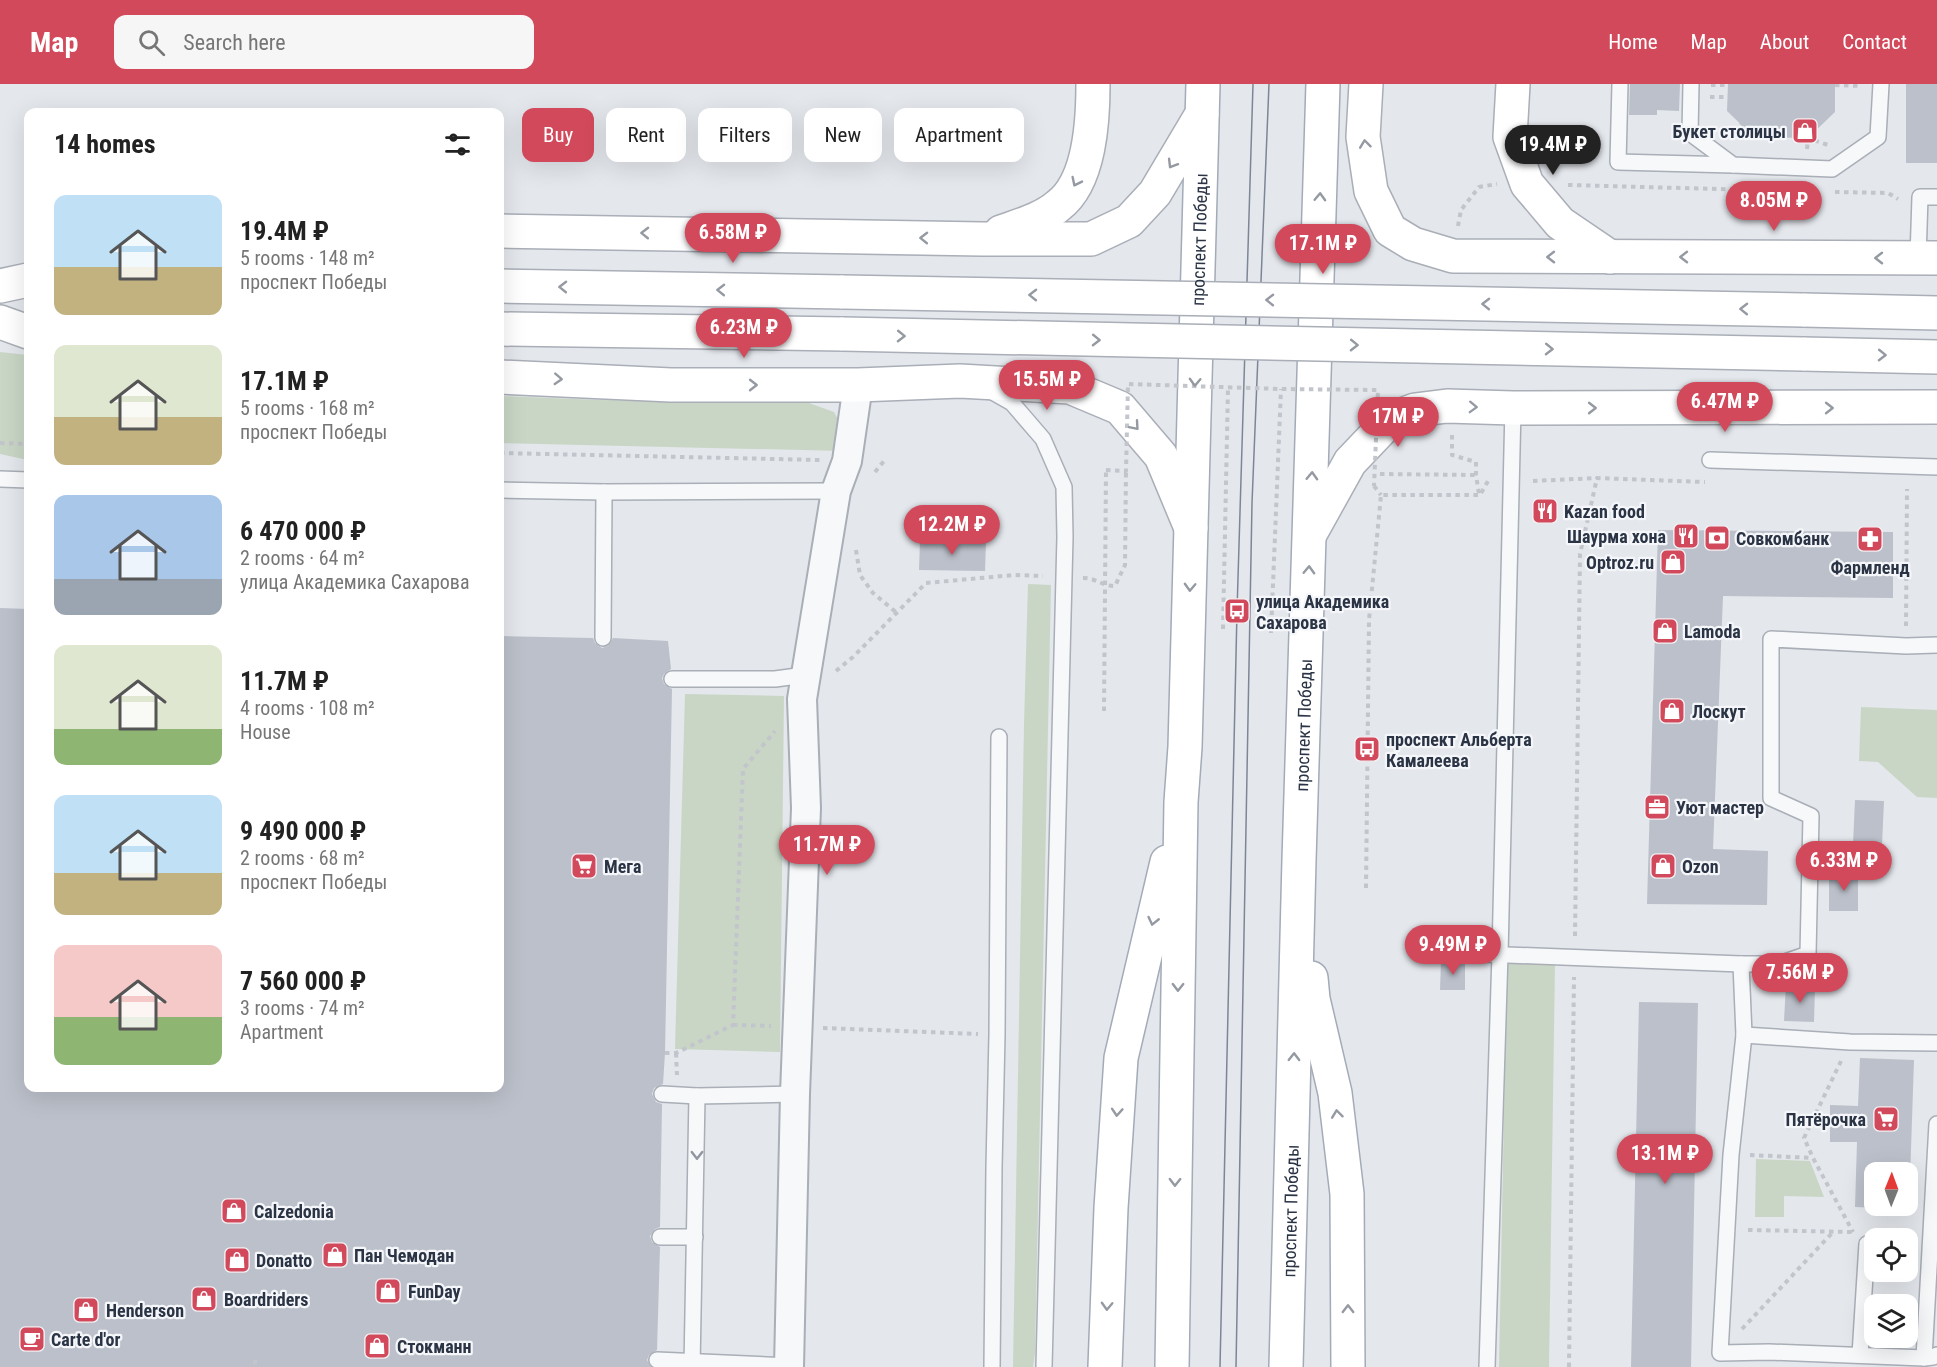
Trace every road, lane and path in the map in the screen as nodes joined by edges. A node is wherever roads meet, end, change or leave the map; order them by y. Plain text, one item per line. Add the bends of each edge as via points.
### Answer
1 (1093, 84) edge
2 (1323, 84) edge
3 (1366, 84) edge
4 (1513, 84) edge
5 (1620, 84) edge
6 (1691, 84) edge
7 (1727, 84) edge
8 (1881, 84) edge
9 (1706, 85) edge
10 (1202, 99) edge
11 (1733, 165) junction
12 (1501, 183) dead end
13 (1564, 185) dead end
14 (1759, 190) dead end
15 (1829, 192) dead end
16 (1937, 197) edge
17 (1919, 211) junction
18 (1457, 229) dead end
19 (504, 231) edge
20 (982, 239) junction
21 (1610, 257) junction
22 (1927, 258) edge
23 (24, 281) edge
24 (0, 286) edge
25 (504, 286) edge
26 (24, 293) edge
27 (0, 295) edge
28 (0, 306) edge
29 (24, 308) edge
30 (1937, 313) edge
31 (0, 322) edge
32 (504, 329) edge
33 (24, 331) edge
34 (1937, 357) edge
35 (504, 377) edge
36 (974, 381) junction
37 (858, 385) junction
38 (1228, 387) junction
39 (1281, 389) junction
40 (1937, 407) edge
41 (1512, 408) junction
42 (1452, 425) dead end
43 (0, 443) edge
44 (24, 444) edge
45 (504, 453) edge
46 (820, 460) dead end
47 (1710, 460) dead end
48 (884, 461) dead end
49 (1937, 467) edge
50 (1126, 471) junction
51 (873, 474) dead end
52 (1374, 474) junction
53 (1476, 475) junction
54 (1597, 478) junction
55 (0, 479) edge
56 (24, 480) edge
57 (1488, 481) dead end
58 (1523, 482) dead end
59 (1716, 482) dead end
60 (1917, 489) dead end
61 (504, 490) edge
62 (836, 491) junction
63 (604, 492) junction
64 (1381, 495) junction
65 (1480, 495) junction
66 (1191, 528) junction
67 (1310, 534) junction
68 (855, 546) dead end
69 (1028, 575) dead end
70 (1051, 576) dead end
71 (1092, 578) dead end
72 (1104, 586) junction
73 (897, 613) dead end
74 (1223, 629) dead end
75 (1271, 633) dead end
76 (603, 638) dead end
77 (1937, 645) edge
78 (1906, 646) junction
79 (805, 675) junction
80 (672, 679) dead end
81 (1104, 711) dead end
82 (999, 737) dead end
83 (1181, 802) junction
84 (1299, 860) junction
85 (1366, 888) dead end
86 (1431, 952) dead end
87 (1500, 954) junction
88 (1575, 957) junction
89 (1741, 964) junction
90 (733, 1025) dead end
91 (798, 1027) junction
92 (997, 1035) junction
93 (1744, 1035) junction
94 (1850, 1042) junction
95 (1937, 1043) edge
96 (662, 1094) dead end
97 (795, 1094) junction
98 (697, 1096) junction
99 (1937, 1124) edge
100 (1731, 1155) junction
101 (1813, 1158) junction
102 (1726, 1229) junction
103 (1834, 1231) junction
104 (1853, 1232) junction
105 (660, 1237) dead end
106 (695, 1237) junction
107 (1864, 1241) edge
108 (1865, 1282) edge
109 (1720, 1353) junction
110 (1860, 1355) junction
111 (1930, 1357) edge
112 (255, 1360) dead end
113 (657, 1360) dead end
114 (692, 1364) edge
115 (789, 1366) edge
116 (255, 1367) edge
117 (992, 1367) edge
118 (1044, 1367) edge
119 (1105, 1367) edge
120 (1172, 1367) edge
121 (1286, 1367) edge
122 (1348, 1367) edge
123 (1487, 1367) edge
124 (1569, 1367) edge

1 -> 20 main road via 1090,142 1076,185 1060,205 1033,221
67 -> 2 main road, проспект Победы
21 -> 3 main road via 1454,256 1413,244 1390,230 1371,191 1363,136
4 - 21 main road via 1510,137 1527,184 1560,223
5 - 11 lane via 1618,162
6 - 11 lane via 1690,133
7 - 9 path
8 - 11 lane via 1878,137 1832,169
10 -> 20 main road via 1155,193 1130,221 1091,239
10 -> 66 main road, проспект Победы
12 - 18 path via 1479,187 1461,210
13 - 14 path
15 - 17 path via 1888,193
16 - 17 lane via 1920,197
17 - 22 lane
20 -> 19 main road
22 -> 21 main road
23 - 24 main road
30 -> 25 main road, bridge
26 - 27 main road
28 - 29 main road
31 - 33 main road
32 -> 34 main road, bridge
35 -> 37 main road via 671,385
36 - 37 main road
36 -> 66 main road via 1070,387 1120,408 1161,456
36 - 118 lane via 1012,403 1043,439 1064,487
37 - 62 street via 847,461
38 - 39 path, bridge
38 - 50 path, bridge via 1128,384
38 - 74 path
39 - 52 path, bridge via 1378,390
39 - 75 path
41 -> 40 main road
67 -> 41 main road via 1350,462 1391,419 1415,410 1447,406
41 - 87 lane
42 - 53 path via 1452,455 1476,462
43 - 44 path
45 - 46 path
47 - 49 lane
48 - 51 path
50 - 72 path via 1125,565 1115,586
50 - 72 path, bridge via 1106,470
52 - 53 path
52 - 64 path, bridge via 1374,486
53 - 65 path
54 - 58 path
54 - 59 path
54 - 88 path via 1580,554
55 - 56 lane
57 - 65 path
60 - 78 path via 1906,489
61 - 63 lane
62 - 63 lane
62 - 79 street
63 - 76 lane
64 - 65 path
64 - 85 path via 1369,620
66 -> 83 main road, проспект Победы
84 -> 67 main road, проспект Победы
68 - 73 path via 860,575 873,593
69 - 70 path
71 - 72 path
72 - 81 path
77 - 78 lane
78 - 89 lane via 1771,639 1772,798 1810,816 1808,954 1779,964
79 - 80 lane via 775,679
79 - 91 street via 802,699 806,808
82 - 92 lane
83 -> 119 main road via 1120,1058
83 -> 120 main road, проспект Победы
121 -> 84 main road, проспект Победы
122 -> 84 main road via 1347,1194 1335,1093 1313,999
86 - 87 lane
87 - 88 lane
87 - 123 lane
88 - 89 lane
88 - 124 path
89 - 93 lane
90 - 91 path
91 - 92 path
91 - 97 street
92 - 117 lane
93 - 94 lane
93 - 100 lane
94 - 95 lane
94 - 101 path via 1804,1138
96 - 98 lane
97 - 98 lane
97 - 115 street
98 -> 106 lane
99 - 111 lane
100 - 101 path
100 - 102 lane
101 - 104 path
102 - 103 path
102 - 109 lane
103 - 104 path
103 - 109 path
104 - 107 path
105 - 106 lane
106 - 114 lane
108 - 110 lane
109 - 110 lane
110 - 111 lane
112 - 116 path
113 - 114 lane
114 - 115 lane

